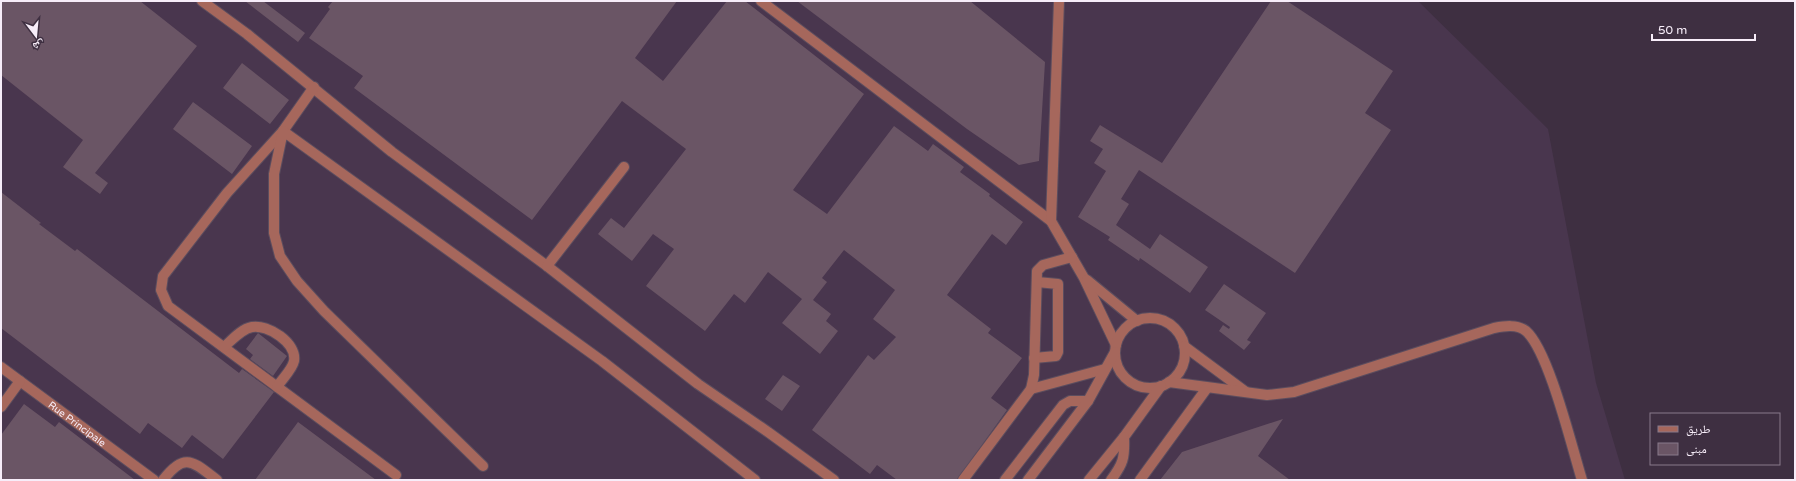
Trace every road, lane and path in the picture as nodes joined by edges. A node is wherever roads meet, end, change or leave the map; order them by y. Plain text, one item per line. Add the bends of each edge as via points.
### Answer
1 (202, 1) edge
2 (761, 1) edge
3 (1059, 1) edge
4 (314, 87) junction
5 (283, 131) junction
6 (624, 167) dead end
7 (1051, 221) junction
8 (1072, 257) junction
9 (547, 266) junction
10 (1084, 278) junction
11 (1037, 282) junction
12 (1137, 321) junction
13 (1184, 346) junction
14 (224, 347) junction
15 (1116, 348) junction
16 (1034, 358) junction
17 (1, 367) edge
18 (1105, 370) junction
19 (20, 381) junction
20 (1165, 384) junction
21 (277, 387) junction
22 (1207, 388) junction
23 (1031, 389) junction
24 (1248, 393) junction
25 (1088, 401) junction
26 (1, 407) edge
27 (1124, 437) junction
28 (483, 466) dead end
29 (396, 474) dead end
30 (154, 480) edge
31 (164, 480) edge
32 (217, 480) edge
33 (754, 480) edge
34 (834, 480) edge
35 (963, 480) edge
36 (1005, 480) edge
37 (1028, 480) edge
38 (1089, 480) edge
39 (1110, 480) edge
40 (1140, 480) edge
41 (1582, 480) edge

1 - 4 street
2 - 7 street
3 - 7 street
4 - 5 street
4 - 9 street via 392,152
5 - 14 street via 226,193 163,276 160,290 168,306
5 - 28 street via 274,174 274,233 280,256 324,311
5 - 33 street via 602,361
6 - 9 street
7 - 8 street
8 - 10 street
8 - 11 street via 1043,265 1037,271
9 - 34 street via 698,384
10 - 12 street
10 - 15 street
11 - 16 street
11 - 16 street via 1058,284 1058,352 1056,356
12 - 13 street via 1147,318 1163,321 1177,331
12 - 15 street via 1124,329
13 - 20 street via 1183,362 1175,377
13 - 24 street
14 - 21 street
14 - 21 street via 251,327 264,328 280,337 294,352 294,358 293,364
15 - 18 street
15 - 20 street via 1118,368 1129,381 1144,387
16 - 23 street
17 - 19 street, Rue Principale
18 - 23 street
18 - 25 street
19 - 26 street
19 - 30 street, Rue Principale
20 - 22 street
20 - 27 street
21 - 29 street
22 - 24 street
22 - 40 street
23 - 35 street
24 - 41 street via 1267,395 1294,392 1494,328 1512,326 1525,330 1534,340 1545,361
25 - 36 street via 1070,401 1063,405
25 - 37 street
27 - 38 street
27 - 39 street via 1122,463
31 - 32 street via 175,466 185,462 195,464

